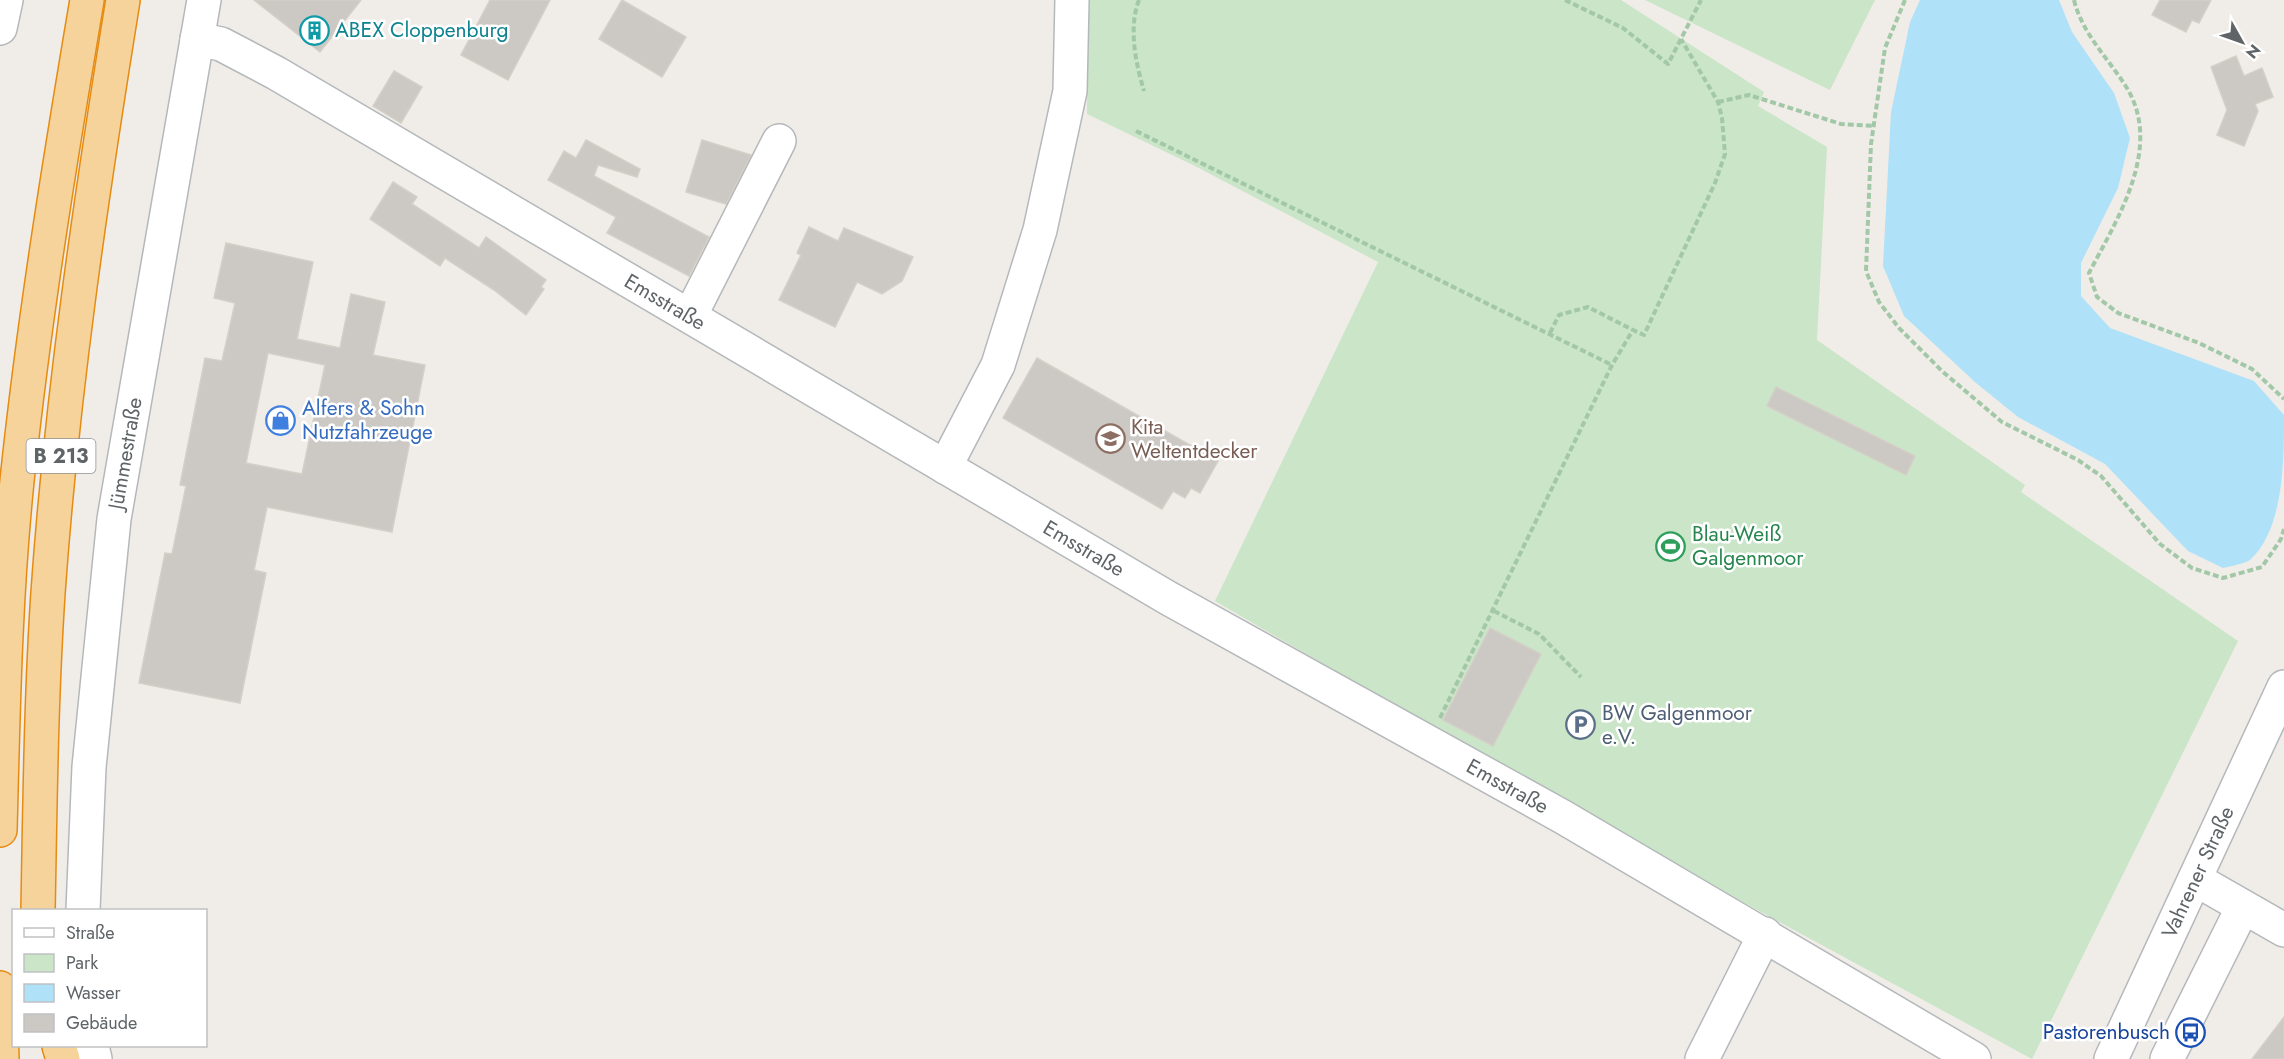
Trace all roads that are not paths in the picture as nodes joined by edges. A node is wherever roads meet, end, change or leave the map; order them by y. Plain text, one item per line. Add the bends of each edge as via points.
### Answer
1 (6, 0) edge
2 (87, 0) edge
3 (123, 0) edge
4 (204, 0) edge
5 (1072, 0) edge
6 (0, 28) edge
7 (197, 39) junction
8 (779, 141) dead end
9 (690, 316) junction
10 (945, 467) junction
11 (2284, 687) edge
12 (42, 722) junction
13 (0, 830) edge
14 (2195, 879) junction
15 (2243, 907) junction
16 (38, 909) edge
17 (52, 909) edge
18 (83, 909) edge
19 (2284, 930) edge
20 (1765, 934) junction
21 (0, 988) edge
22 (2, 1059) edge
23 (1702, 1059) edge
24 (1974, 1059) edge
25 (2111, 1059) edge
26 (2167, 1059) edge

1 - 6 street
2 - 13 highway, B 213 via 45,253 17,483 3,690
3 - 12 highway, B 213 via 92,192 66,398 48,593
4 - 7 street, Jümmestraße
5 - 10 street via 1070,91 1040,230 998,365
7 - 9 street, Emsstraße via 221,44 276,73
7 - 18 street, Jümmestraße via 114,519 89,767
8 - 9 street
9 - 10 street, Emsstraße
10 - 20 street, Emsstraße via 1168,598
11 - 14 street, Vahrener Straße
12 - 16 highway, B 213
12 - 17 highway, B 213 via 55,745
14 - 15 street
14 - 25 street, Vahrener Straße
15 - 19 street
15 - 26 street
20 - 23 street
20 - 24 street, Emsstraße
21 - 22 highway

